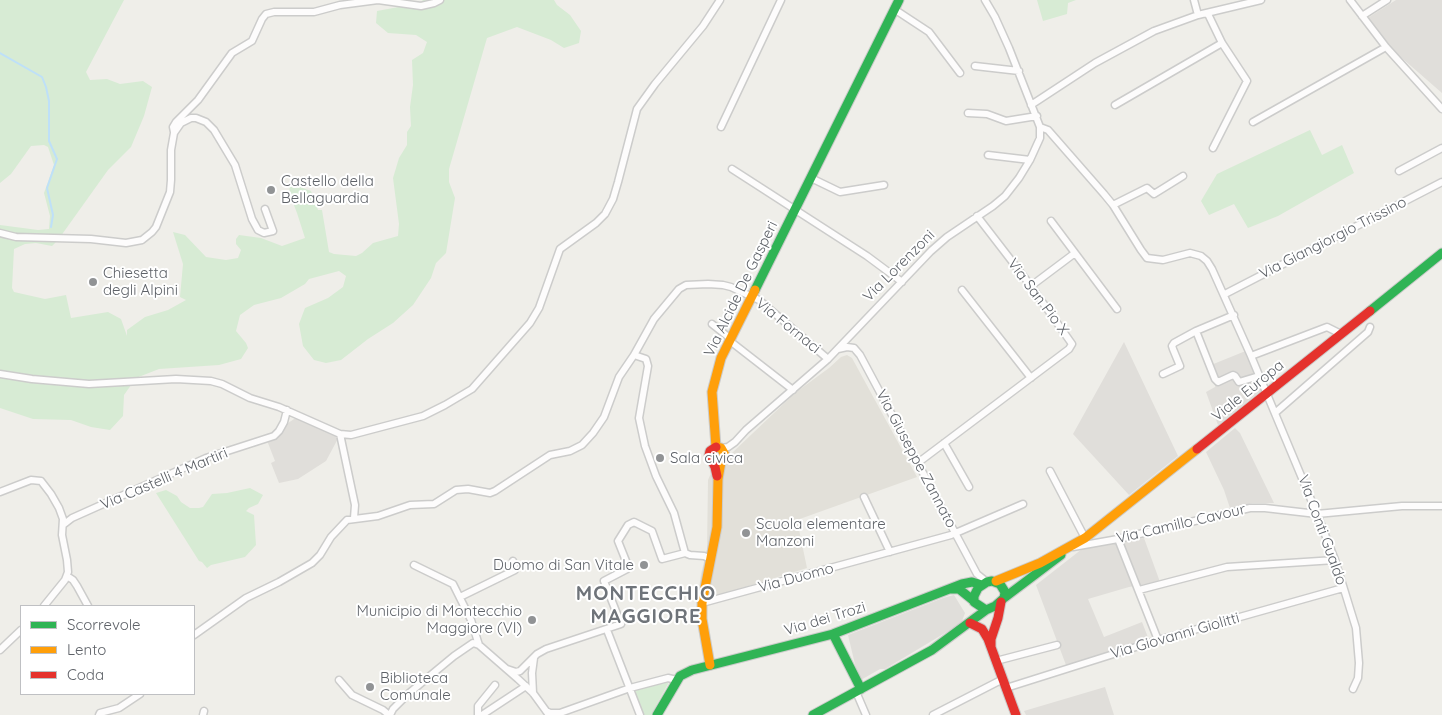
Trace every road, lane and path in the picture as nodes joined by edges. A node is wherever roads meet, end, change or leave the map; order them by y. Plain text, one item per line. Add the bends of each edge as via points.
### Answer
1 (440, 0) edge
2 (720, 0) edge
3 (781, 0) edge
4 (899, 0) edge
5 (985, 0) edge
6 (1194, 0) edge
7 (1261, 0) edge
8 (1350, 0) edge
9 (1386, 0) edge
10 (894, 9) junction
11 (1208, 14) junction
12 (1198, 15) junction
13 (1362, 16) junction
14 (1222, 43) junction
15 (1386, 47) junction
16 (975, 66) dead end
17 (1019, 71) junction
18 (960, 73) dead end
19 (1032, 105) junction
20 (1114, 105) dead end
21 (1442, 109) edge
22 (968, 113) dead end
23 (1037, 116) junction
24 (1253, 122) dead end
25 (721, 127) dead end
26 (1040, 127) junction
27 (174, 134) junction
28 (1213, 148) dead end
29 (1442, 148) edge
30 (988, 155) dead end
31 (1030, 160) junction
32 (732, 169) dead end
33 (1399, 171) dead end
34 (1183, 176) dead end
35 (811, 178) junction
36 (1442, 182) edge
37 (884, 185) dead end
38 (1113, 205) junction
39 (265, 209) dead end
40 (795, 210) junction
41 (977, 216) junction
42 (1051, 221) dead end
43 (0, 233) edge
44 (1075, 253) junction
45 (1442, 254) edge
46 (902, 282) junction
47 (1030, 286) junction
48 (962, 290) dead end
49 (1225, 294) junction
50 (752, 296) junction
51 (1118, 309) dead end
52 (1234, 315) junction
53 (712, 324) dead end
54 (1370, 327) dead end
55 (857, 328) junction
56 (1196, 331) junction
57 (1341, 334) junction
58 (731, 340) junction
59 (854, 348) junction
60 (838, 349) junction
61 (634, 355) junction
62 (1251, 356) junction
63 (828, 359) junction
64 (0, 374) edge
65 (1163, 374) dead end
66 (1259, 376) junction
67 (1031, 378) junction
68 (793, 390) junction
69 (1266, 394) junction
70 (287, 410) junction
71 (1275, 413) junction
72 (340, 434) junction
73 (944, 443) junction
74 (718, 447) junction
75 (711, 461) junction
76 (721, 462) junction
77 (919, 462) junction
78 (1050, 471) dead end
79 (718, 480) junction
80 (969, 487) dead end
81 (0, 492) edge
82 (864, 497) dead end
83 (1023, 504) dead end
84 (1442, 506) edge
85 (1318, 514) junction
86 (354, 518) junction
87 (63, 525) junction
88 (955, 533) junction
89 (1085, 538) junction
90 (1118, 539) junction
91 (1069, 548) junction
92 (890, 552) junction
93 (685, 553) junction
94 (711, 559) junction
95 (1334, 560) junction
96 (513, 561) dead end
97 (414, 565) dead end
98 (67, 576) junction
99 (988, 583) junction
100 (1343, 588) junction
101 (1139, 590) junction
102 (946, 591) junction
103 (460, 597) junction
104 (1002, 600) junction
105 (974, 602) junction
106 (702, 603) junction
107 (45, 605) edge
108 (87, 605) edge
109 (987, 610) junction
110 (996, 624) junction
111 (967, 625) junction
112 (607, 630) junction
113 (20, 631) edge
114 (195, 634) edge
115 (833, 634) junction
116 (1158, 640) junction
117 (1057, 644) dead end
118 (479, 645) junction
119 (991, 646) junction
120 (0, 650) edge
121 (534, 658) junction
122 (996, 661) junction
123 (710, 665) junction
124 (508, 669) junction
125 (339, 680) dead end
126 (677, 680) junction
127 (1005, 683) junction
128 (495, 685) dead end
129 (526, 686) junction
130 (630, 688) junction
131 (1353, 689) dead end
132 (859, 691) junction
133 (533, 693) junction
134 (138, 695) edge
135 (548, 713) edge
136 (817, 713) edge
137 (560, 714) edge
138 (99, 715) edge
139 (390, 715) edge
140 (480, 715) edge
141 (640, 715) edge
142 (657, 715) edge
143 (866, 715) edge
144 (933, 715) edge
145 (1016, 715) edge

1 - 27 street via 422,6 378,0 314,12 266,14 250,43 232,52 198,100 179,117 174,125
2 - 72 street via 637,109 613,199 605,214 560,249 539,308 494,366 472,389 423,416 363,433
3 - 25 street
4 - 10 street, Via Alcide De Gasperi
5 - 17 street
6 - 12 street
7 - 11 street
8 - 13 street
9 - 13 street
10 - 18 street via 928,32
10 - 35 street, Via Alcide De Gasperi
11 - 12 street
11 - 14 street
12 - 19 street via 1154,31 1116,51
13 - 15 street
14 - 20 street
14 - 28 street via 1247,81
15 - 21 street
15 - 24 street
16 - 17 street
17 - 19 street
19 - 23 street
22 - 23 street via 986,114 1006,121
23 - 26 street
26 - 31 street, Via Lorenzoni via 1040,138
26 - 38 street, Via Conti Gualdo via 1048,130
27 - 39 street via 191,118 210,125 235,165 254,224 264,233 273,231
27 - 43 street via 170,192 156,227 142,240 126,243 16,237
29 - 33 street
30 - 31 street
31 - 41 street, Via Lorenzoni via 1004,196
32 - 40 street
34 - 38 street via 1154,194 1147,188
35 - 37 street via 840,192
35 - 40 street, Via Alcide De Gasperi
36 - 49 street, Via Giangiorgio Trissino
38 - 49 street, Via Conti Gualdo via 1147,258 1163,260 1190,253 1201,256
40 - 46 street
40 - 50 street, Via Alcide De Gasperi
41 - 46 street, Via Lorenzoni via 931,251
41 - 47 street, Via San Pio X
42 - 44 street
44 - 47 street
44 - 51 street
45 - 57 street, Viale Europa
46 - 55 street, Via Lorenzoni
47 - 67 street, Via San Pio X via 1072,344
48 - 67 street
49 - 52 street, Via Conti Gualdo
50 - 58 street, Via Alcide De Gasperi
50 - 61 street, Via Fornaci via 723,285 684,286 654,319
50 - 63 street, Via Fornaci
52 - 56 street
52 - 62 street, Via Conti Gualdo
53 - 58 street
54 - 71 street
55 - 59 street via 852,339
55 - 60 street, Via Lorenzoni
56 - 65 street via 1174,343 1172,346 1180,366
56 - 66 street via 1216,381 1233,375 1239,382
57 - 62 street via 1328,327
57 - 69 street, Viale Europa
58 - 68 street
58 - 74 street, Via Alcide De Gasperi via 712,392
59 - 60 street
59 - 77 street, Via Giuseppe Zannato
60 - 63 street, Via Lorenzoni
61 - 86 street, Via Fornaci via 619,378 602,421 575,449 550,455 490,493 456,490 434,504 410,505 378,516
61 - 93 street via 646,359 648,366 638,418 645,446 674,513
62 - 66 street, Via Conti Gualdo
63 - 68 street, Via Lorenzoni
64 - 70 street via 89,384 196,379 222,384 250,398
66 - 69 street, Via Conti Gualdo
67 - 73 street, Via San Pio X
68 - 74 street, Via Lorenzoni via 735,442 728,447
69 - 71 street, Via Conti Gualdo
69 - 89 street, Viale Europa
70 - 72 street
70 - 87 street, Via Castelli 4 Martiri via 284,422 274,436 206,458 72,518
71 - 85 street, Via Conti Gualdo
72 - 86 street via 355,505
73 - 77 street, Via San Pio X
73 - 80 street
74 - 75 street via 710,451
74 - 76 street via 726,455
75 - 76 street
75 - 79 street
76 - 79 street
77 - 88 street, Via Giuseppe Zannato
78 - 89 street
79 - 94 street via 717,527
81 - 87 street via 31,480 40,481 56,500
82 - 92 street
83 - 88 street, Via Duomo
84 - 85 street, Via Camillo Cavour via 1402,506
85 - 90 street, Via Camillo Cavour via 1250,508
85 - 95 street, Via Conti Gualdo
86 - 114 street via 347,520 331,537 312,563 253,594
87 - 98 street
88 - 92 street, Via Duomo
88 - 99 street, Via Giuseppe Zannato via 977,574
89 - 91 street, Viale Europa
90 - 91 street, Via Camillo Cavour
90 - 101 street
91 - 99 street, Viale Europa
91 - 104 street, Viale Europa
92 - 106 street, Via Duomo
93 - 94 street
93 - 112 street via 663,559 652,531 634,522 625,528 618,541 628,569 604,581 621,624
94 - 106 street
95 - 100 street, Via Conti Gualdo
95 - 101 street via 1227,567
96 - 103 street via 515,570
97 - 103 street via 453,584
98 - 107 street
98 - 108 street via 73,580
99 - 102 street, Via dei Trozi via 972,582
99 - 104 street via 1003,587
99 - 105 street via 975,592
100 - 116 street, Via Giovanni Giolitti
100 - 131 street, Via Conti Gualdo via 1356,628 1359,663
101 - 116 street
102 - 105 street via 959,589
102 - 115 street, Via dei Trozi
103 - 118 street
104 - 109 street, Viale Europa
104 - 110 street
105 - 109 street
105 - 111 street
106 - 123 street
109 - 110 street via 994,615
109 - 111 street, Viale Europa
110 - 119 street
111 - 119 street via 982,630
111 - 132 street, Viale Europa via 932,650
112 - 121 street via 546,649
112 - 130 street
113 - 120 street
115 - 123 street, Via dei Trozi
115 - 132 street
116 - 127 street, Via Giovanni Giolitti
117 - 122 street
118 - 124 street
118 - 139 street via 471,643 454,656 400,701
119 - 122 street
121 - 124 street via 520,671
121 - 133 street
122 - 127 street
123 - 126 street, Via dei Trozi via 692,670
124 - 129 street
125 - 139 street via 352,695
126 - 130 street via 668,678
126 - 142 street
127 - 144 street, Via Giovanni Giolitti
127 - 145 street
128 - 140 street via 478,706
129 - 133 street
129 - 140 street
130 - 137 street
130 - 141 street
132 - 136 street, Viale Europa
132 - 143 street
133 - 135 street
134 - 138 street via 119,708 100,712
135 - 137 street

